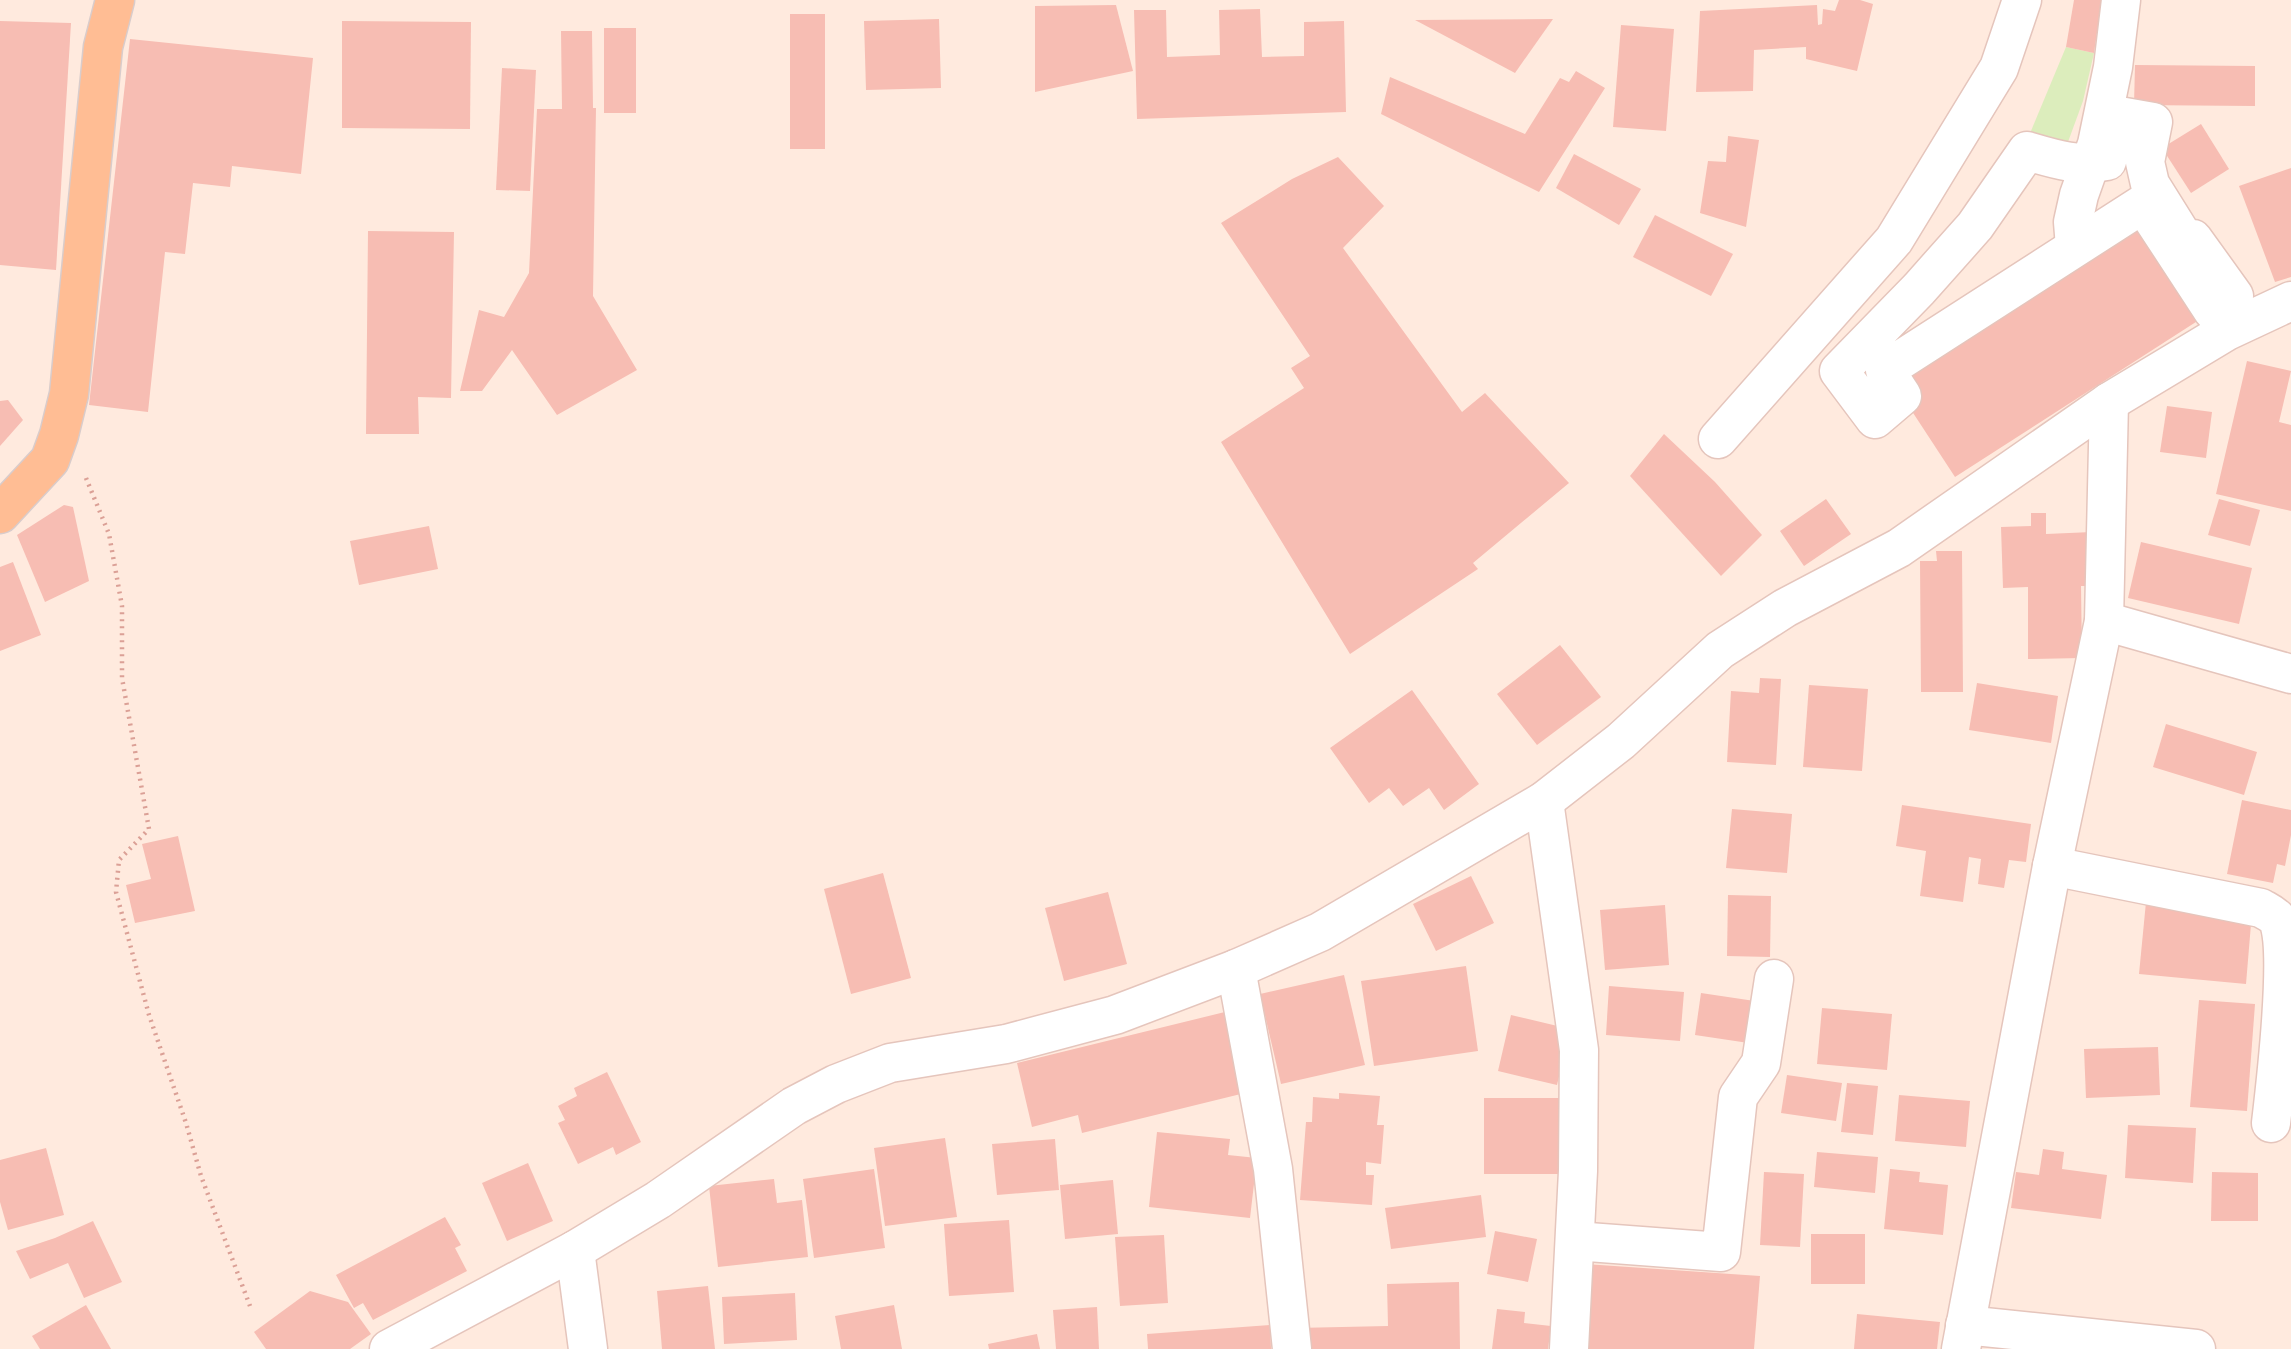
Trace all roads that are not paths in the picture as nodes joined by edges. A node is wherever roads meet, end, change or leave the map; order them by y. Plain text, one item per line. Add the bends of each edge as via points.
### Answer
1 (115, 0) edge
2 (2022, 0) edge
3 (2121, 0) edge
4 (2090, 165) junction
5 (2076, 247) junction
6 (2291, 301) edge
7 (2109, 402) junction
8 (1718, 439) dead end
9 (0, 514) edge
10 (2104, 621) junction
11 (2291, 674) edge
12 (1544, 801) junction
13 (2052, 866) junction
14 (1236, 969) junction
15 (1774, 979) dead end
16 (2271, 1123) dead end
17 (1575, 1241) junction
18 (575, 1250) junction
19 (1963, 1337) edge
20 (389, 1349) edge
21 (587, 1349) edge
22 (1292, 1349) edge
23 (1569, 1349) edge
24 (2196, 1349) edge

1 - 9 main road via 103,47 69,394 50,460
2 - 8 street via 1999,68 1894,240
3 - 4 street via 2113,68
4 - 5 street via 2073,222
4 - 5 street via 2108,161 2119,116 2153,122 2145,162 2150,184 2185,240 2193,239 2234,296 2213,311 2143,204
4 - 5 street via 2027,151 1975,226 1839,371 1875,419 1902,396 1885,370
6 - 7 street via 2227,331
7 - 10 street
7 - 12 street via 1899,548 1785,608 1720,650 1621,741
10 - 11 street
10 - 13 street
12 - 14 street via 1320,932
12 - 17 street via 1579,1050
13 - 16 street via 2261,908 2277,918 2286,941 2288,972
13 - 19 street
14 - 18 street via 1115,1015 1006,1044 890,1063 836,1084 794,1106 658,1200
14 - 22 street via 1273,1169
15 - 17 street via 1761,1063 1738,1097 1721,1252
17 - 23 street
18 - 20 street
18 - 21 street
19 - 24 street

